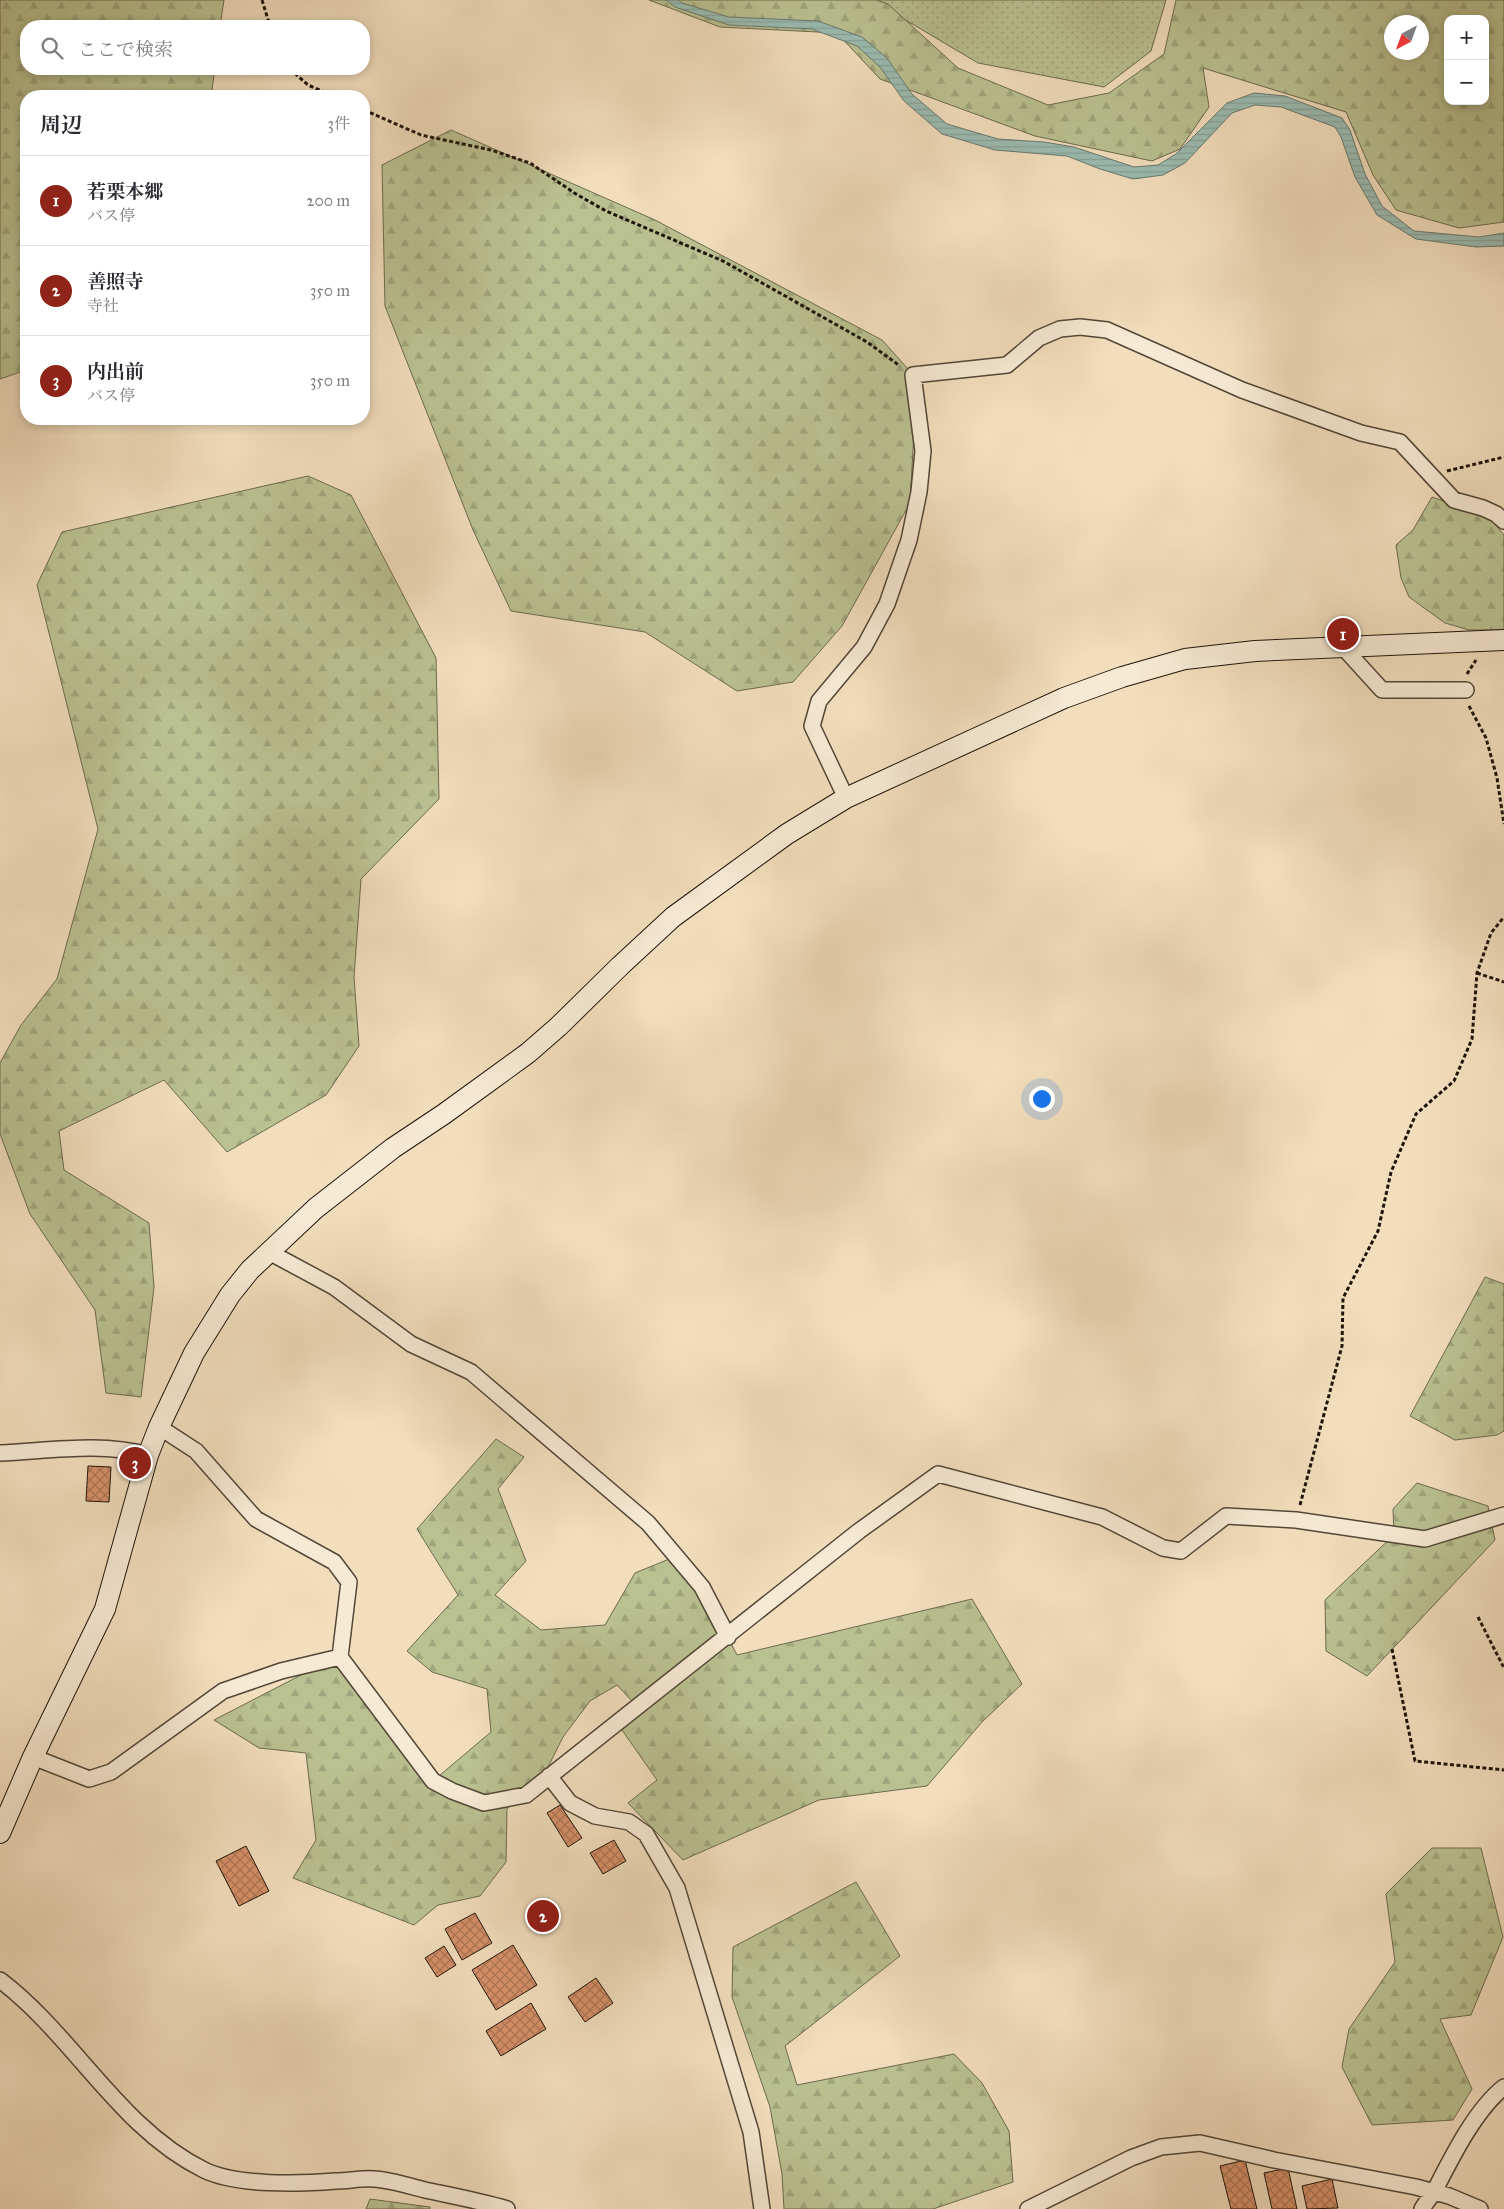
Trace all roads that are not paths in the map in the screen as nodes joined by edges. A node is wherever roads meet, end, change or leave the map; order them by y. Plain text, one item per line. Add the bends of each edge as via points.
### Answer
1 (1504, 521) edge
2 (1494, 640) edge
3 (1342, 646) junction
4 (1466, 690) road end
5 (846, 798) junction
6 (269, 1252) junction
7 (159, 1427) junction
8 (0, 1454) edge
9 (148, 1455) junction
10 (1504, 1515) edge
11 (728, 1637) junction
12 (340, 1657) junction
13 (32, 1757) junction
14 (549, 1776) junction
15 (5, 1810) edge
16 (0, 1833) edge
17 (0, 1980) edge
18 (1504, 2087) edge
19 (1434, 2192) junction
20 (498, 2208) edge
21 (762, 2209) edge
22 (1028, 2209) edge
23 (1422, 2209) edge
24 (1480, 2209) edge

1 - 5 street via 1483,508 1454,500 1400,442 1361,433 1242,390 1107,330 1060,329 1039,338 1008,365 913,375 923,450 919,492 909,540 888,604 864,646 818,701 812,726
2 - 3 street
3 - 4 street via 1382,690
3 - 5 street via 1255,651 1185,660 1122,676 1064,698
5 - 6 street via 787,834 673,917 528,1053 353,1178
6 - 7 street via 250,1270 217,1314 194,1353
6 - 11 street via 334,1287 411,1344 471,1372 648,1523 702,1588
7 - 9 street
7 - 12 street via 196,1451 256,1519 334,1562 349,1582
8 - 9 street via 59,1448 126,1449
9 - 13 street via 105,1610
10 - 11 street via 1425,1539 1296,1520 1226,1516 1181,1551 1163,1548 1102,1517 938,1474 858,1531
11 - 14 street
12 - 13 street via 281,1671 223,1691 111,1772 89,1779
12 - 14 street via 433,1781 452,1792 484,1803 526,1795
13 - 15 street
14 - 21 street via 570,1803 594,1816 629,1822 646,1834 677,1888 751,2132
15 - 16 street
17 - 20 street via 57,2031 124,2108 159,2141 206,2171 241,2180 278,2182 374,2179
18 - 19 street via 1496,2093 1449,2160
19 - 22 street via 1200,2143 1161,2147 1131,2158
19 - 23 street
19 - 24 street

